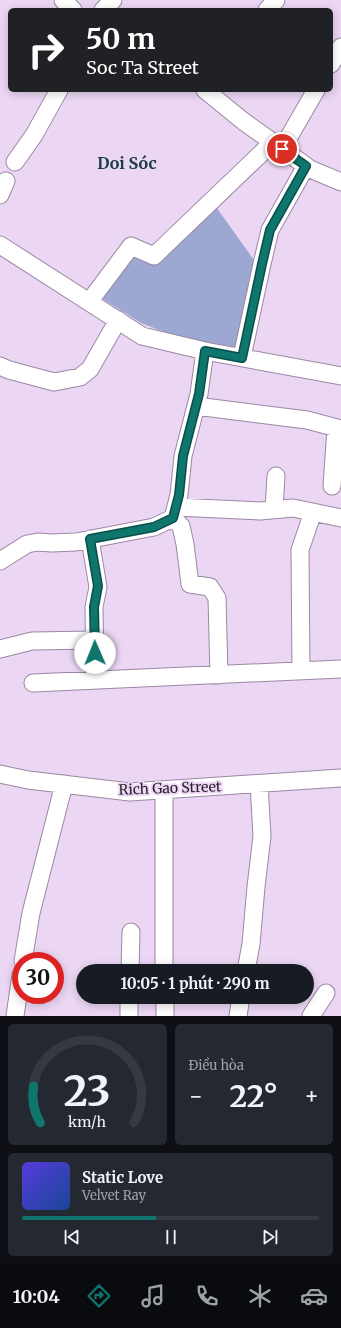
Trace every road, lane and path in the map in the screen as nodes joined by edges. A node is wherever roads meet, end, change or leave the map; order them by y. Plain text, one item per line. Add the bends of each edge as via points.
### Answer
1 (63, 0) edge
2 (114, 0) edge
3 (276, 0) edge
4 (71, 8) edge
5 (105, 8) edge
6 (270, 8) edge
7 (341, 47) edge
8 (333, 61) edge
9 (58, 92) edge
10 (208, 92) edge
11 (315, 92) edge
12 (277, 146) junction
13 (15, 162) dead end
14 (306, 166) junction
15 (341, 182) edge
16 (0, 245) edge
17 (89, 302) junction
18 (118, 320) junction
19 (205, 351) junction
20 (242, 358) junction
21 (0, 366) edge
22 (341, 376) edge
23 (196, 406) junction
24 (339, 428) edge
25 (276, 476) dead end
26 (332, 486) dead end
27 (274, 510) junction
28 (174, 512) junction
29 (313, 512) junction
30 (341, 518) edge
31 (90, 539) junction
32 (0, 561) edge
33 (95, 640) junction
34 (0, 649) edge
35 (341, 669) edge
36 (301, 671) junction
37 (219, 675) junction
38 (95, 680) junction
39 (33, 683) dead end
40 (0, 774) edge
41 (341, 778) edge
42 (64, 784) junction
43 (259, 784) junction
44 (164, 790) junction
45 (131, 932) dead end
46 (24, 952) edge
47 (130, 964) edge
48 (164, 964) edge
49 (247, 964) edge
50 (326, 993) dead end
51 (17, 1004) edge
52 (129, 1004) edge
53 (164, 1004) edge
54 (240, 1004) edge
55 (15, 1016) edge
56 (129, 1016) edge
57 (165, 1016) edge
58 (238, 1016) edge
59 (311, 1016) edge

1 - 4 street
2 - 5 street
3 - 6 street
7 - 8 street
9 - 13 street via 34,135
10 - 12 street
11 - 12 street
12 - 14 street
12 - 17 street via 154,256 131,246
14 - 15 street
14 - 20 street via 270,230
16 - 17 street
17 - 18 street
18 - 19 street via 142,336
18 - 21 street via 90,369 80,377 54,382
19 - 20 street
19 - 23 street
20 - 22 street
23 - 24 street via 307,420
23 - 28 street via 183,456 179,495
24 - 26 street
25 - 27 street
27 - 28 street
27 - 29 street via 293,508
28 - 31 street via 154,527
28 - 37 street via 181,526 190,584 210,586 217,598
29 - 30 street
29 - 36 street via 300,550
31 - 32 street via 27,544
31 - 33 street via 98,586 94,607
33 - 34 street via 32,642
33 - 38 street
35 - 36 street
36 - 37 street
37 - 38 street
38 - 39 street
40 - 42 street, Rich Gao Street
41 - 43 street, Rich Gao Street
42 - 44 street, Rich Gao Street via 130,792
42 - 46 street via 30,913
43 - 44 street, Rich Gao Street
43 - 49 street via 262,836
44 - 48 street
45 - 47 street
50 - 59 street
51 - 55 street
52 - 56 street
53 - 57 street
54 - 58 street

